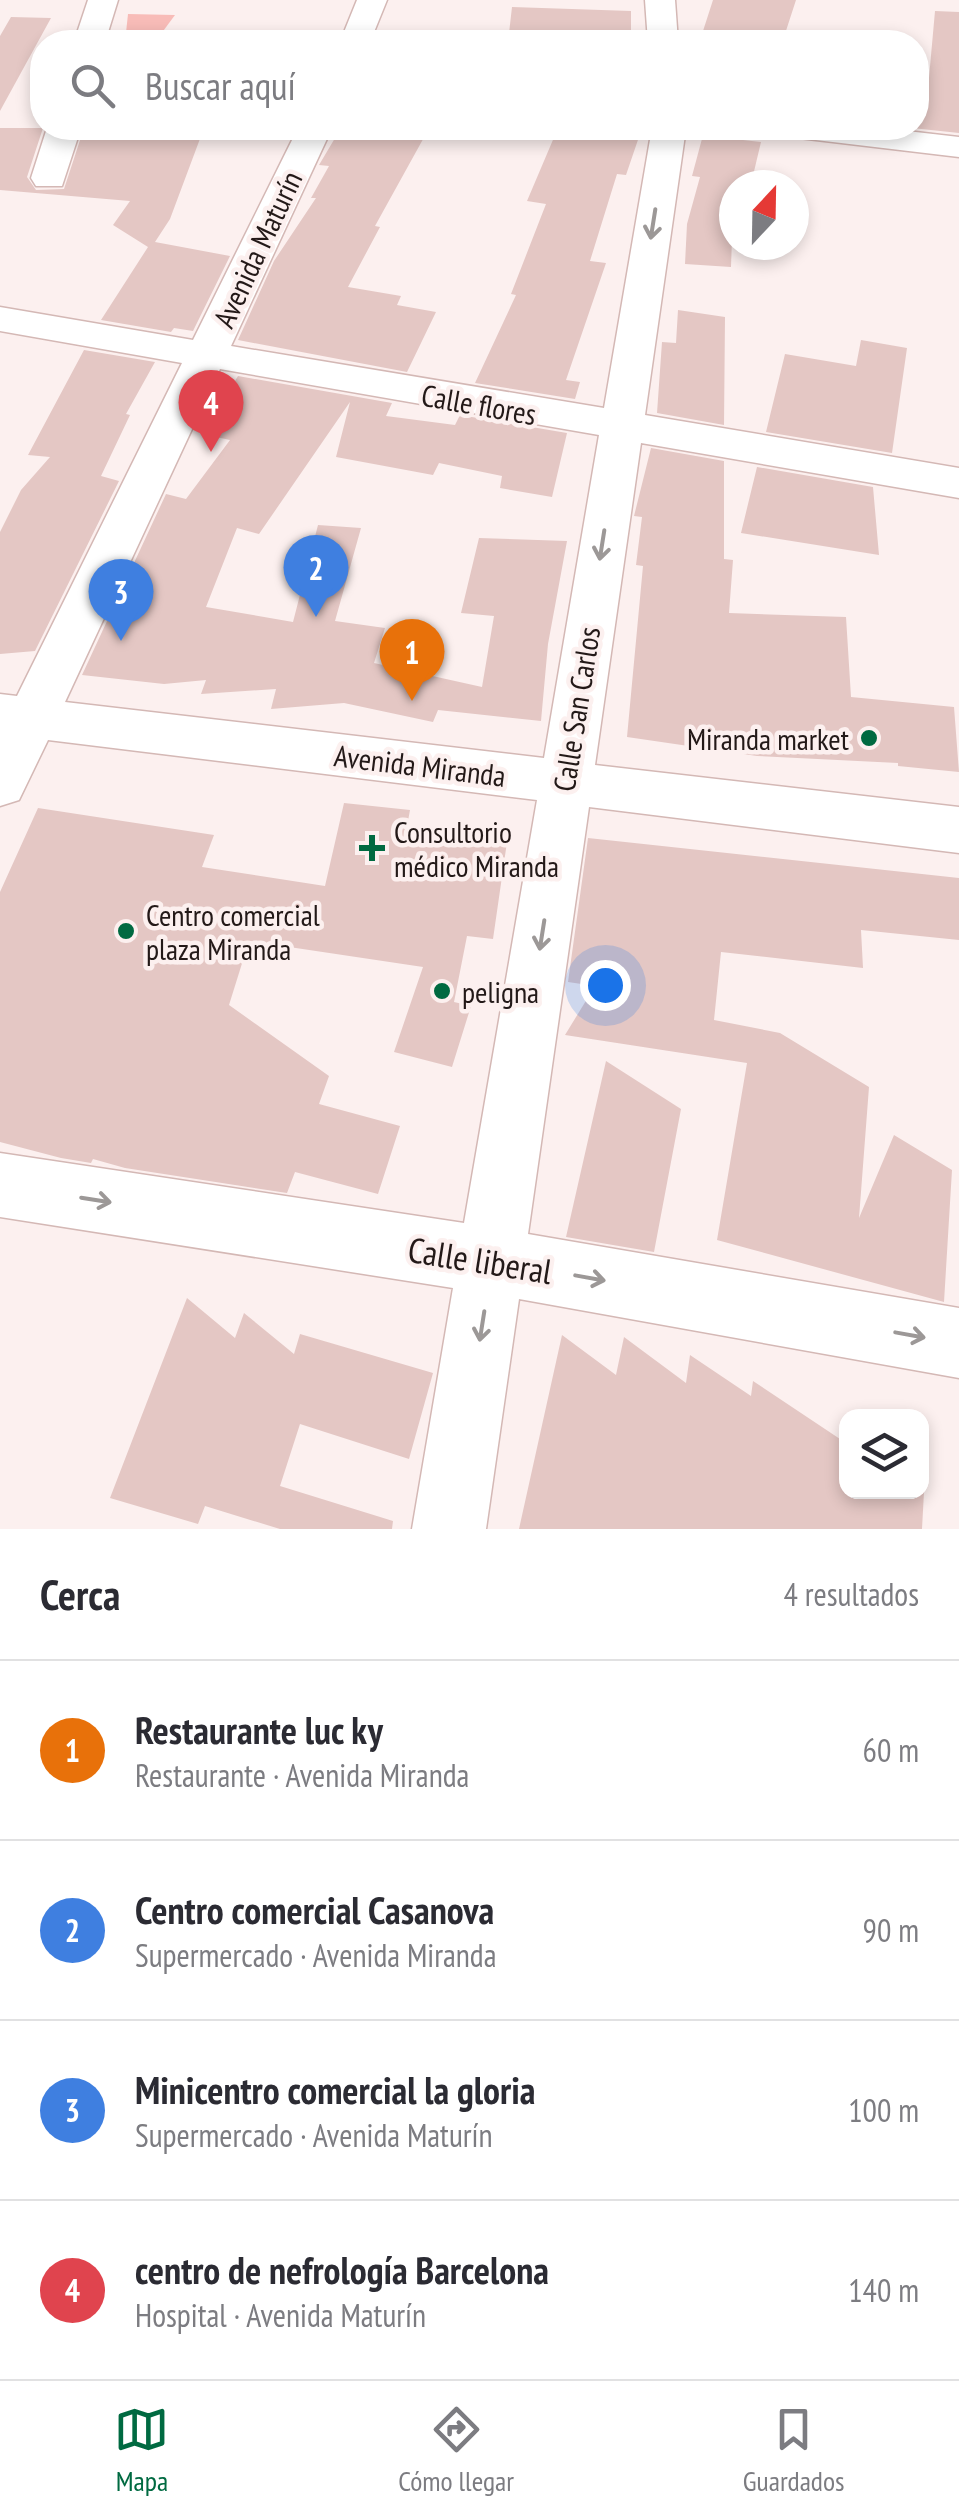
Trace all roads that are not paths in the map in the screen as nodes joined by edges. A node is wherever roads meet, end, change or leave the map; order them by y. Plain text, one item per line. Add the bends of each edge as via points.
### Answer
1 (104, 0) edge
2 (372, 0) edge
3 (660, 0) edge
4 (94, 30) edge
5 (360, 30) edge
6 (662, 30) edge
7 (60, 140) edge
8 (308, 140) edge
9 (667, 140) edge
10 (900, 140) edge
11 (959, 147) edge
12 (48, 178) dead end
13 (0, 319) edge
14 (208, 357) junction
15 (620, 428) junction
16 (959, 482) edge
17 (18, 704) edge
18 (567, 771) junction
19 (0, 785) edge
20 (959, 804) edge
21 (959, 830) edge
22 (0, 1185) edge
23 (493, 1261) junction
24 (959, 1344) edge
25 (449, 1529) edge

1 - 4 street
2 - 5 street
3 - 6 street
7 - 12 street
8 - 14 street, Avenida Maturín
9 -> 15 street, Calle San Carlos
10 - 11 street
13 - 14 street, Calle flores
14 - 15 street, Calle flores
14 - 17 street, Avenida Maturín
15 - 16 street, Calle flores
15 -> 18 street, Calle San Carlos
17 - 18 street, Avenida Miranda
17 - 19 street, Avenida Maturín
18 - 20 street, Avenida Miranda
18 - 21 street, Avenida Miranda
18 -> 23 street, Calle San Carlos
22 -> 23 street, Calle liberal
23 -> 24 street, Calle liberal
23 -> 25 street, Calle San Carlos

